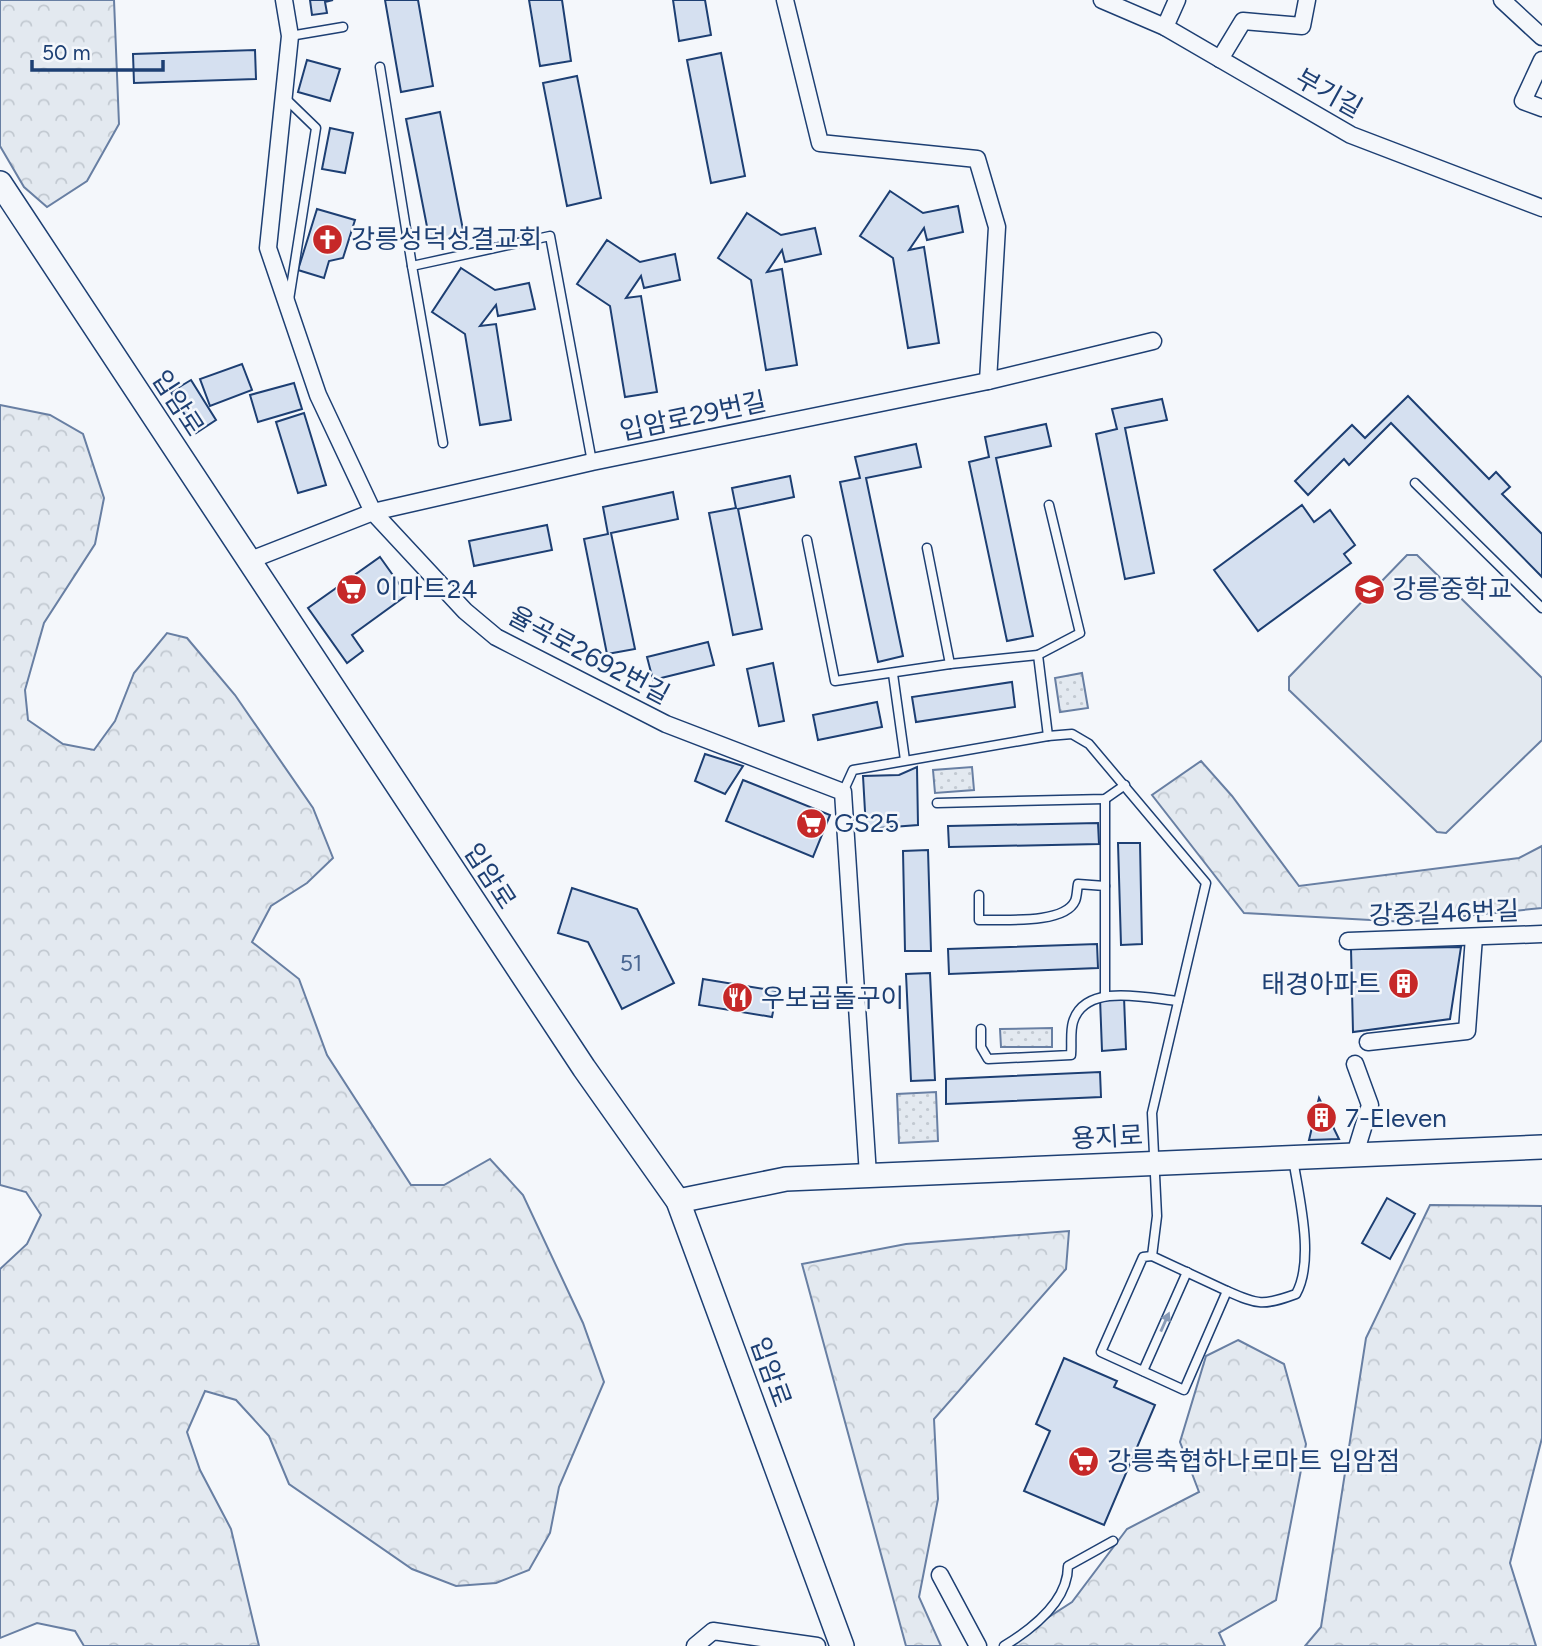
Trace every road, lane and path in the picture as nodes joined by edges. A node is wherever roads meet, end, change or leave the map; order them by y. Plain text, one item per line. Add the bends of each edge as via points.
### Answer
1 (284, 0) edge
2 (785, 0) edge
3 (1102, 0) edge
4 (1177, 0) edge
5 (1307, 0) edge
6 (1502, 0) edge
7 (343, 27) dead end
8 (1165, 27) junction
9 (290, 36) junction
10 (1542, 37) edge
11 (1220, 59) junction
12 (1542, 60) edge
13 (380, 67) dead end
14 (285, 98) junction
15 (1542, 108) edge
16 (0, 183) edge
17 (1542, 208) edge
18 (412, 266) junction
19 (288, 306) junction
20 (1153, 341) dead end
21 (988, 381) junction
22 (443, 443) dead end
23 (592, 462) junction
24 (1415, 483) dead end
25 (1049, 505) dead end
26 (373, 512) junction
27 (807, 540) dead end
28 (927, 548) dead end
29 (248, 561) junction
30 (1542, 608) edge
31 (1038, 655) junction
32 (950, 664) junction
33 (893, 674) junction
34 (1048, 736) junction
35 (905, 760) junction
36 (1125, 785) junction
37 (843, 792) junction
38 (1105, 799) junction
39 (937, 803) dead end
40 (1105, 886) junction
41 (979, 895) dead end
42 (1542, 934) edge
43 (1474, 937) junction
44 (1348, 941) dead end
45 (1105, 994) junction
46 (1178, 1001) junction
47 (981, 1029) dead end
48 (1368, 1042) dead end
49 (1355, 1063) dead end
50 (1542, 1147) edge
51 (1355, 1154) junction
52 (1293, 1156) junction
53 (1154, 1163) junction
54 (868, 1175) junction
55 (678, 1201) junction
56 (1152, 1256) junction
57 (1187, 1272) junction
58 (1227, 1291) junction
59 (1143, 1371) junction
60 (1112, 1541) dead end
61 (940, 1575) dead end
62 (695, 1646) edge
63 (817, 1646) edge
64 (842, 1646) edge
65 (978, 1646) edge
66 (1004, 1646) edge

1 - 9 street, 율곡로2692번길
2 - 21 street via 821,144 977,159 997,227
3 - 8 street, 부기길
4 - 8 street
5 - 11 street via 1302,26 1243,21
6 - 10 street
7 - 9 lane
8 - 11 street, 부기길
9 - 14 street, 율곡로2692번길
11 - 17 street, 부기길 via 1351,135
12 - 15 street via 1523,101
13 - 18 lane
14 - 19 street, 율곡로2692번길 via 268,248
14 - 19 lane via 316,128
16 - 29 street, 입암로
18 - 22 lane
18 - 23 lane via 550,236
19 - 26 street, 율곡로2692번길 via 318,395
20 - 21 street, 입암로29번길
21 - 23 street, 입암로29번길
23 - 26 street, 입암로29번길
24 - 30 lane
25 - 31 lane via 1080,634
26 - 29 street, 입암로29번길
26 - 37 street, 율곡로2692번길 via 465,611 496,637 666,724
27 - 33 lane via 835,681
28 - 32 lane
29 - 55 street, 입암로 via 584,1068
31 - 32 lane
31 - 34 lane
32 - 33 lane
33 - 35 lane
34 - 35 lane
34 - 36 lane via 1072,734 1088,744
35 - 37 lane via 853,770
36 - 38 lane
36 - 46 lane via 1206,883
37 - 54 street
38 - 39 lane
38 - 40 lane
40 - 41 lane via 1078,884 1075,902 1068,909 1033,920 979,919
40 - 45 lane
42 - 43 street, 강중길46번길
43 - 44 street, 강중길46번길
43 - 48 street via 1467,1031
45 - 46 lane
45 - 47 lane via 1076,1013 1071,1055 988,1059 981,1047
46 - 53 lane via 1152,1113
49 - 51 street via 1370,1105
50 - 51 street, 용지로
51 - 52 street, 용지로
52 - 53 street, 용지로
52 - 58 lane via 1305,1279 1296,1294 1276,1301 1255,1304
53 - 54 street, 용지로
53 - 56 lane via 1157,1216
54 - 55 street, 용지로 via 786,1179
55 - 64 street, 입암로
56 - 57 lane
56 - 59 lane via 1143,1257 1101,1352
57 - 58 lane
59 -> 57 lane
58 - 59 lane via 1184,1390
60 - 66 lane via 1068,1566 1068,1581 1037,1625
61 - 65 street
62 - 63 street via 713,1631

